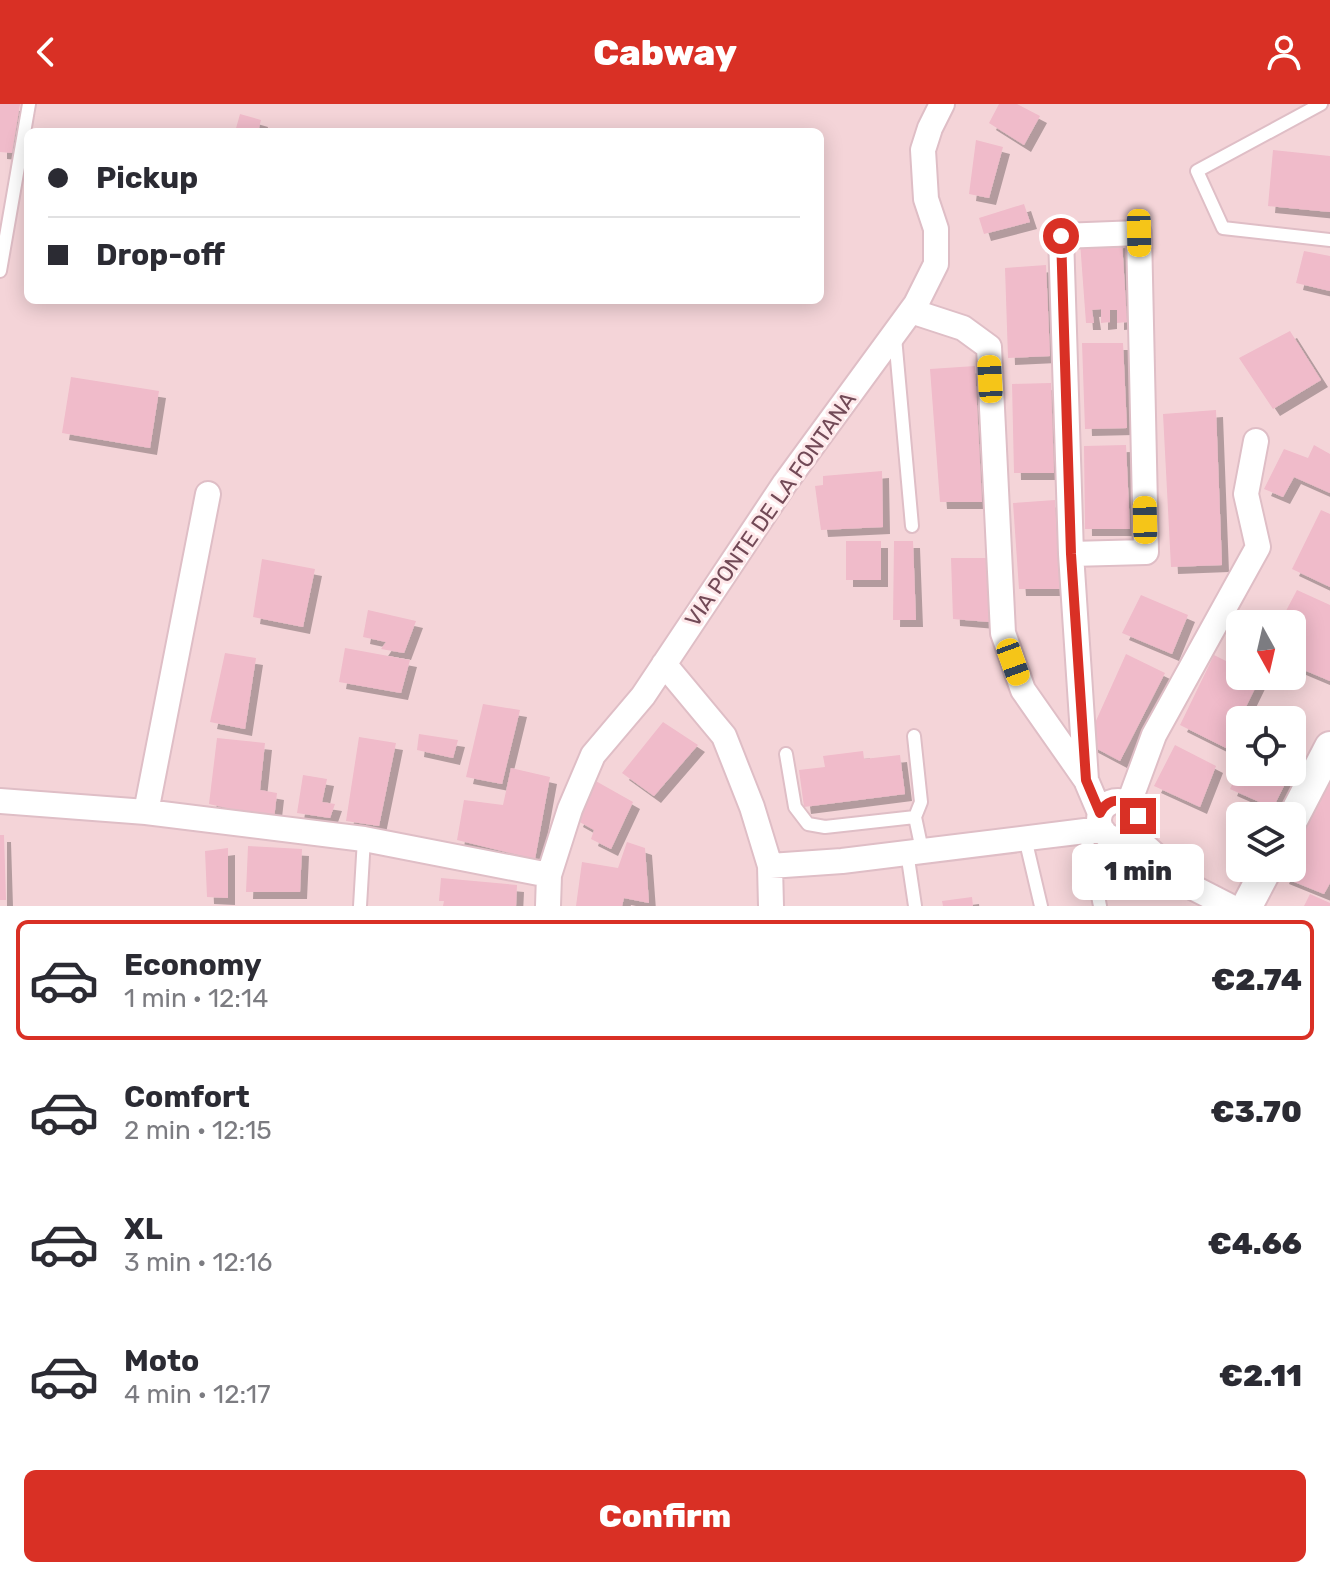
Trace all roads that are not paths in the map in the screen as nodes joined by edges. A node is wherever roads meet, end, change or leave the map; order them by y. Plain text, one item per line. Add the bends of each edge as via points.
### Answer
1 (29, 104) edge
2 (942, 104) edge
3 (1321, 104) edge
4 (25, 128) edge
5 (24, 133) edge
6 (1330, 240) edge
7 (0, 271) edge
8 (911, 311) junction
9 (895, 334) junction
10 (1256, 441) dead end
11 (208, 494) dead end
12 (912, 526) dead end
13 (1071, 554) junction
14 (664, 664) junction
15 (914, 736) dead end
16 (1330, 747) edge
17 (786, 754) dead end
18 (1086, 780) junction
19 (0, 801) edge
20 (1301, 802) edge
21 (1129, 803) junction
22 (146, 812) junction
23 (915, 817) junction
24 (1096, 825) junction
25 (1132, 834) junction
26 (1025, 838) junction
27 (364, 839) junction
28 (914, 851) junction
29 (770, 866) junction
30 (549, 875) junction
31 (1260, 882) edge
32 (1198, 899) edge
33 (360, 906) edge
34 (548, 906) edge
35 (771, 906) edge
36 (915, 906) edge
37 (1041, 906) edge
38 (1100, 906) edge
39 (1229, 906) edge
40 (1247, 906) edge

1 - 4 lane
2 - 8 street, VIA PONTE DE LA FONTANA via 923,150 936,264
3 - 6 lane via 1197,171 1223,228
5 - 7 lane
8 - 9 street, VIA PONTE DE LA FONTANA
8 - 18 street via 963,328 989,347 1003,633 1023,690
9 - 12 lane
9 - 14 street, VIA PONTE DE LA FONTANA via 785,483
10 - 21 street via 1246,494 1258,547 1154,735
11 - 22 street
13 - 13 street via 1061,236 1139,233 1146,552
13 - 18 street
14 - 29 street via 724,736
14 - 30 street, VIA PONTE DE LA FONTANA via 593,755
15 - 23 lane via 921,802
16 - 20 street
17 - 23 lane via 795,807 808,824 825,827
18 - 24 street
19 - 22 street
21 - 24 street via 1114,801 1103,807
21 - 25 street via 1138,816
22 - 27 street
23 - 28 lane
24 - 25 street via 1108,836
24 - 26 street
24 - 38 lane
25 - 32 street
26 - 28 street
26 - 37 lane
27 - 30 street
27 - 33 lane
28 - 29 street
28 - 36 lane
29 - 35 street
30 - 34 street, VIA PONTE DE LA FONTANA
31 - 40 street
32 - 39 street

